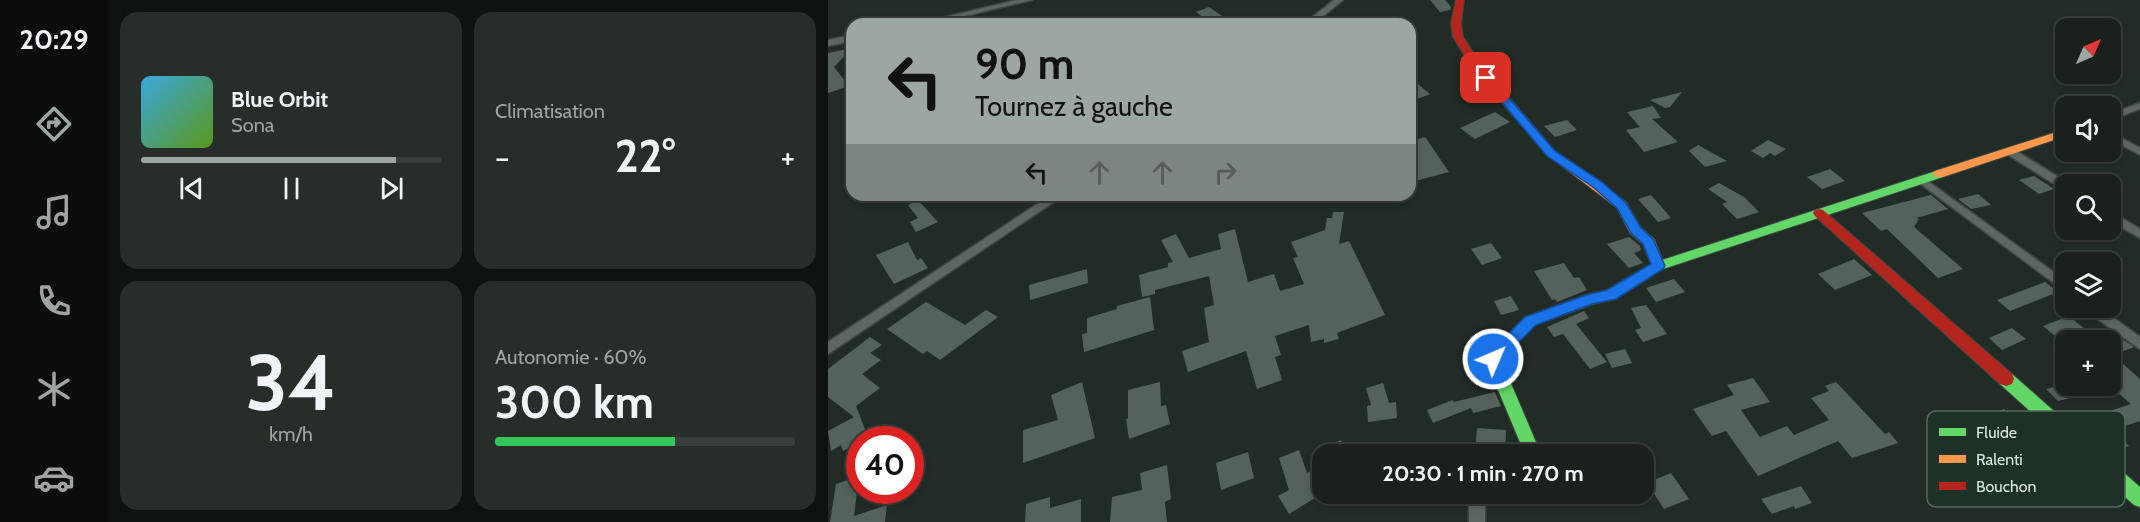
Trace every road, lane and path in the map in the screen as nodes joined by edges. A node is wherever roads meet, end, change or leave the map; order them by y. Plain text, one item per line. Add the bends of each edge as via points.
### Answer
1 (1028, 0) edge
2 (1339, 0) edge
3 (1460, 0) edge
4 (947, 18) edge
5 (1316, 18) edge
6 (846, 40) edge
7 (828, 44) edge
8 (2140, 106) edge
9 (2121, 113) edge
10 (2055, 136) edge
11 (2121, 141) edge
12 (2009, 151) junction
13 (2140, 152) edge
14 (1922, 180) junction
15 (2055, 180) edge
16 (1050, 201) edge
17 (1819, 213) junction
18 (2121, 222) edge
19 (2140, 234) edge
20 (1658, 266) junction
21 (2055, 280) edge
22 (2105, 318) edge
23 (2140, 344) edge
24 (828, 350) edge
25 (2040, 411) edge
26 (1529, 444) edge
27 (2125, 487) edge
28 (2140, 500) edge
29 (1477, 504) edge
30 (1477, 522) edge

1 - 4 street
2 - 5 street
3 - 20 street via 1458,37 1475,64 1551,153 1598,184 1622,206 1635,230 1648,242
6 - 7 street
8 - 9 street
10 - 12 street
11 - 13 street
12 - 14 street
12 - 15 street
14 - 17 street
14 - 21 street
16 - 24 street
17 - 20 street
17 - 25 street
18 - 19 street
20 - 26 street via 1611,295 1530,321 1493,359
22 - 23 street
27 - 28 street
29 - 30 street

